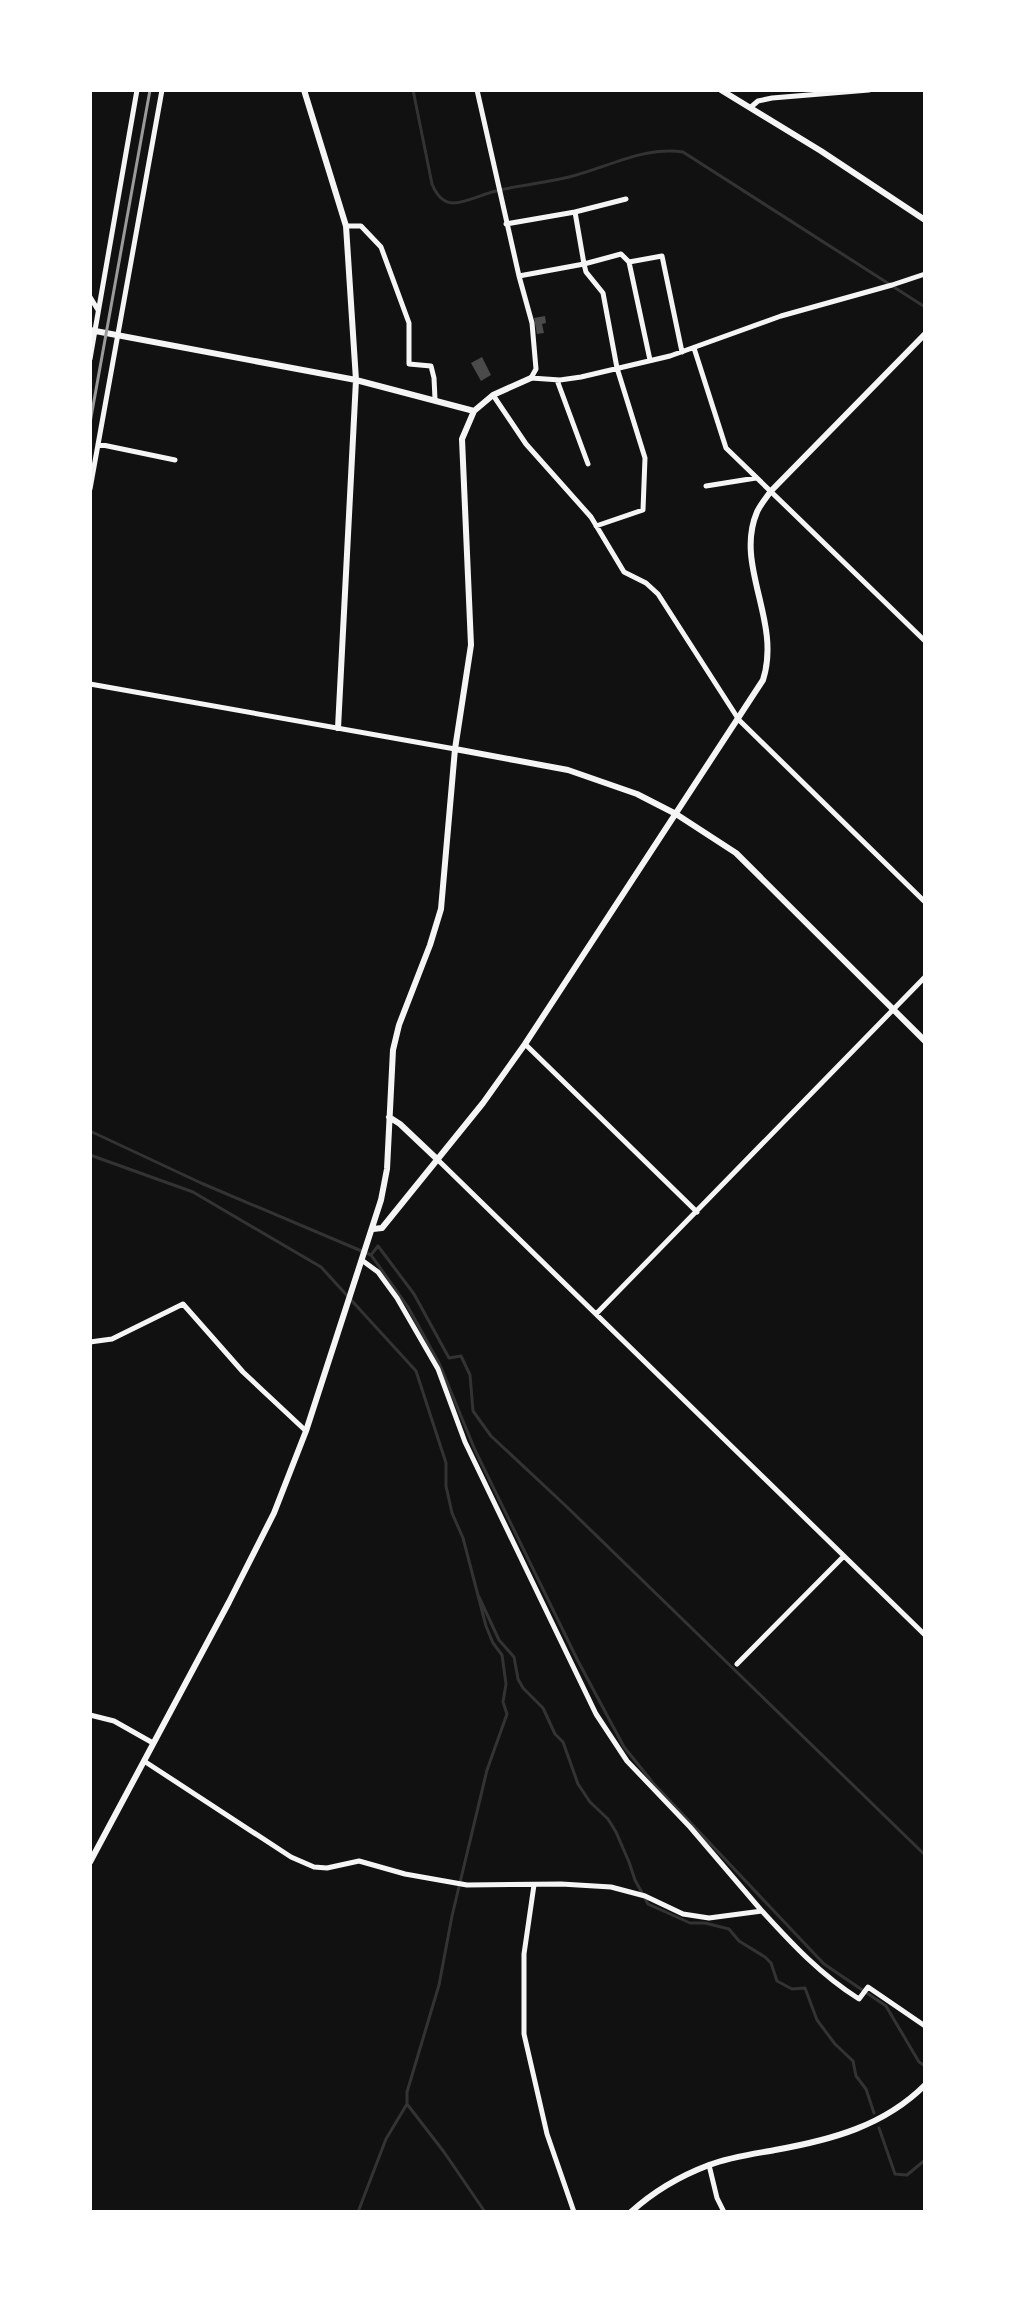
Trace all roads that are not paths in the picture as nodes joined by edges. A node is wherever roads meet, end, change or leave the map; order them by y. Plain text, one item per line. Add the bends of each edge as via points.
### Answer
1 (137, 90) edge
2 (162, 90) edge
3 (304, 90) edge
4 (477, 90) edge
5 (721, 90) edge
6 (869, 90) edge
7 (751, 107) junction
8 (626, 199) dead end
9 (575, 212) junction
10 (925, 220) edge
11 (506, 224) junction
12 (346, 226) junction
13 (629, 262) junction
14 (584, 264) junction
15 (925, 274) edge
16 (519, 276) junction
17 (90, 297) edge
18 (98, 310) junction
19 (93, 330) edge
20 (925, 334) edge
21 (117, 336) junction
22 (694, 348) junction
23 (682, 352) junction
24 (90, 359) edge
25 (650, 360) junction
26 (617, 368) junction
27 (531, 378) junction
28 (356, 380) junction
29 (557, 380) junction
30 (493, 395) junction
31 (435, 399) junction
32 (474, 411) junction
33 (98, 444) junction
34 (175, 460) dead end
35 (588, 464) dead end
36 (757, 477) junction
37 (706, 486) dead end
38 (90, 489) edge
39 (771, 491) junction
40 (596, 526) junction
41 (925, 641) edge
42 (90, 684) edge
43 (739, 720) junction
44 (338, 728) junction
45 (455, 749) junction
46 (676, 814) junction
47 (925, 902) edge
48 (925, 977) edge
49 (893, 1010) junction
50 (925, 1041) edge
51 (525, 1044) junction
52 (389, 1117) junction
53 (438, 1160) junction
54 (697, 1212) junction
55 (373, 1229) junction
56 (363, 1260) junction
57 (596, 1314) junction
58 (90, 1342) edge
59 (306, 1431) junction
60 (843, 1557) junction
61 (925, 1635) edge
62 (737, 1664) dead end
63 (90, 1715) edge
64 (153, 1743) junction
65 (144, 1761) junction
66 (90, 1862) edge
67 (534, 1885) junction
68 (762, 1911) junction
69 (925, 2026) edge
70 (925, 2085) edge
71 (709, 2165) junction
72 (574, 2212) edge
73 (631, 2212) edge
74 (724, 2212) edge

1 - 18 street
2 - 21 street
3 - 12 street
4 - 11 street
5 - 7 street
6 - 7 street via 772,98
7 - 10 street
8 - 9 street
9 - 11 street
9 - 14 street
11 - 16 street
12 - 28 street
12 - 31 street via 361,226 381,247 409,323 409,364 431,366
13 - 14 street via 621,254
13 - 23 street via 662,256
13 - 25 street
14 - 16 street
14 - 26 street via 603,293
15 - 22 street
16 - 27 street via 532,323 536,369
17 - 18 street
18 - 19 street
19 - 21 street
19 - 24 street
20 - 39 street
21 - 28 street
21 - 33 street
22 - 23 street
22 - 36 street via 726,448
23 - 25 street
25 - 26 street
26 - 29 street
26 - 40 street via 645,458 643,510
27 - 29 street
27 - 30 street
28 - 31 street
28 - 44 street
29 - 35 street
30 - 32 street
30 - 40 street via 526,444
31 - 32 street
32 - 45 street via 462,439 471,645
33 - 34 street
33 - 38 street
36 - 37 street
36 - 39 street
39 - 41 street
39 - 43 street via 758,509 750,549 769,640 768,667
40 - 43 street via 624,572 658,594
42 - 44 street
43 - 46 street
43 - 47 street
44 - 45 street
45 - 46 street via 568,770
45 - 52 street via 441,909 399,1025
46 - 49 street via 736,853
46 - 51 street
48 - 49 street
49 - 50 street
49 - 54 street
51 - 53 street
51 - 54 street
52 - 53 street
52 - 55 street via 387,1169
53 - 55 street via 382,1228
53 - 57 street
54 - 57 street
55 - 56 street
56 - 59 street
56 - 68 street via 397,1298 438,1369 465,1442 596,1714 627,1761
57 - 60 street
58 - 59 street via 112,1339 183,1304 243,1372
59 - 64 street via 274,1513
60 - 61 street
60 - 62 street
63 - 64 street via 114,1721
64 - 65 street
65 - 66 street
65 - 67 street via 314,1867 359,1861 467,1885
67 - 68 street via 611,1887 683,1914 709,1918
67 - 72 street via 524,1954 524,2034 547,2134
68 - 69 street via 839,1987 859,1999 868,1988
70 - 71 street via 898,2109 840,2136
71 - 73 street via 655,2190
71 - 74 street

